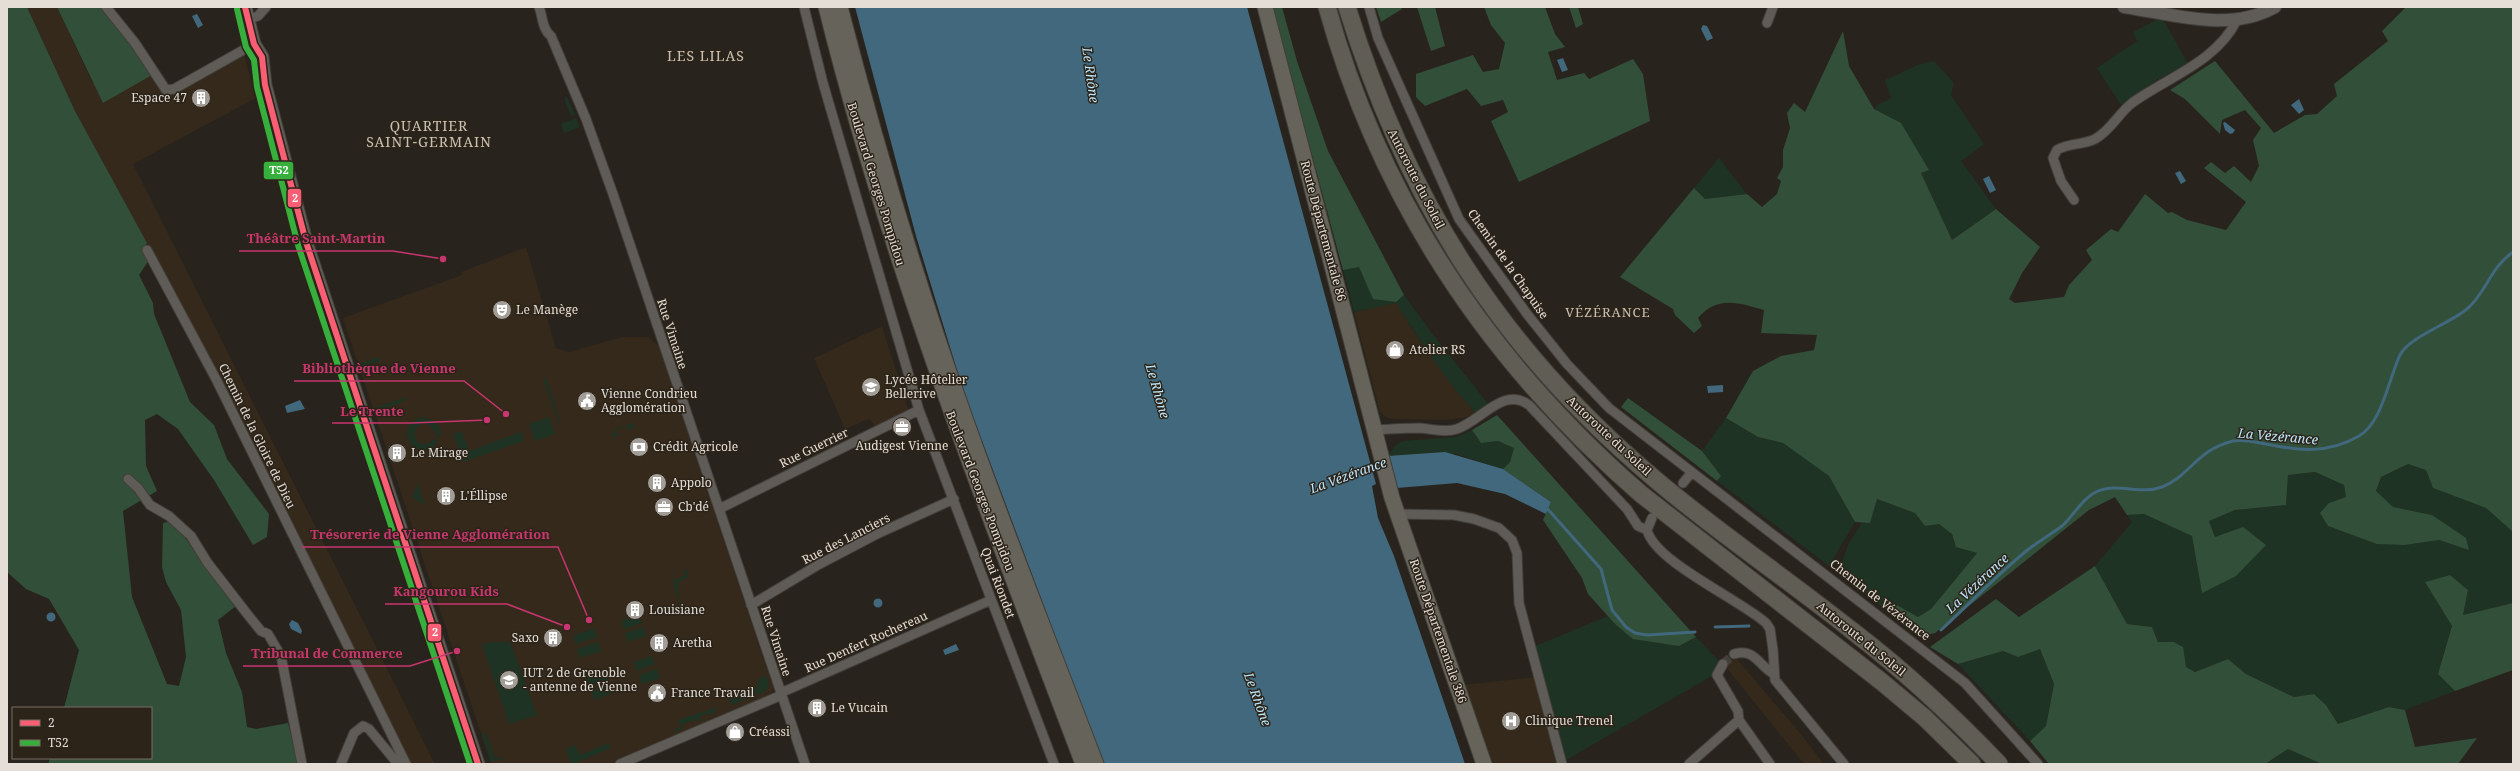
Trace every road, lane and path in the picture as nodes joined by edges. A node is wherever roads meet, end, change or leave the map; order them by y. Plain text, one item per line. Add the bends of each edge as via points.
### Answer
1 (106, 7) edge
2 (266, 7) edge
3 (539, 7) edge
4 (804, 7) edge
5 (826, 7) edge
6 (840, 7) edge
7 (1265, 7) edge
8 (1327, 7) edge
9 (1347, 7) edge
10 (1369, 7) edge
11 (1773, 7) edge
12 (2124, 7) edge
13 (2276, 7) edge
14 (246, 13) edge
15 (2237, 20) junction
16 (1767, 23) dead end
17 (254, 44) junction
18 (2074, 200) dead end
19 (147, 250) dead end
20 (919, 410) junction
21 (1374, 430) junction
22 (1692, 472) junction
23 (128, 479) dead end
24 (1683, 483) dead end
25 (1392, 498) joint
26 (954, 500) junction
27 (718, 509) junction
28 (1397, 514) junction
29 (1652, 518) dead end
30 (1647, 530) junction
31 (992, 600) junction
32 (751, 605) junction
33 (1734, 654) tunnel mouth
34 (1723, 664) tunnel mouth
35 (1774, 674) junction
36 (781, 694) junction
37 (1739, 720) junction
38 (302, 764) edge
39 (341, 764) edge
40 (398, 764) edge
41 (406, 764) edge
42 (478, 764) edge
43 (620, 764) edge
44 (805, 764) edge
45 (1054, 764) edge
46 (1083, 764) edge
47 (1096, 764) edge
48 (1484, 764) edge
49 (1562, 764) edge
50 (1689, 764) edge
51 (1770, 764) edge
52 (1844, 764) edge
53 (1972, 764) edge
54 (1999, 764) edge
55 (2038, 764) edge

1 - 17 street via 135,43 166,90
2 - 14 street via 258,16
3 - 27 street, Rue Vimaine via 543,24 551,36 586,119 613,194
4 - 20 street, Quai Riondet via 823,83
5 - 46 main road, Boulevard Georges Pompidou via 857,124 914,309 969,464
6 - 47 main road, Boulevard Georges Pompidou via 869,121 932,323
7 - 21 main road, Route Départementale 86
8 - 53 highway, Autoroute du Soleil via 1343,61 1363,114 1388,171 1422,235 1468,307 1537,393 1601,459 1641,494 1882,682 1925,718
9 - 54 highway, Autoroute du Soleil via 1380,104 1406,163 1438,225 1483,295 1552,381 1656,481 1862,639 1935,700
10 - 22 street, Chemin de la Chapuise via 1378,38 1459,219 1527,314 1567,364 1609,408
11 - 16 street
12 - 15 street via 2203,19
13 - 15 street via 2257,16
14 - 17 main road
15 - 18 street via 2230,34 2197,64 2131,104 2096,139 2057,150 2053,158 2061,181
17 - 42 main road via 262,57 265,85 306,242
19 - 41 street, Chemin de la Gloire de Dieu via 217,381
20 - 26 street, Quai Riondet
20 - 27 street, Rue Guerrier
21 - 25 main road, Route Départementale 86
21 - 30 street via 1456,429 1505,399 1517,398 1529,405 1621,502 1638,526
22 - 24 street
22 - 55 street, Chemin de Vézérance via 1965,683
23 - 38 street via 150,505 169,516 191,536 207,562 261,631 268,634 281,656
25 - 28 main road, Route Départementale 386
26 - 31 street, Quai Riondet
26 - 32 street, Rue des Lanciers via 877,534
27 - 32 street, Rue Vimaine
28 - 48 main road, Route Départementale 386
28 - 49 street via 1454,515 1474,519 1499,528 1512,540 1517,553 1519,603
29 - 30 street
30 - 35 street via 1654,544 1669,558 1766,622 1771,635
31 - 36 street, Rue Denfert Rochereau
31 - 45 street, Quai Riondet
32 - 36 street, Rue Vimaine
33 - 35 street via 1753,654
34 - 37 street via 1717,675 1738,712
35 - 52 street via 1778,685
36 - 43 street, Rue Denfert Rochereau
36 - 44 street, Rue Vimaine
37 - 50 street
37 - 51 street
39 - 40 street via 354,733 363,726 388,749

